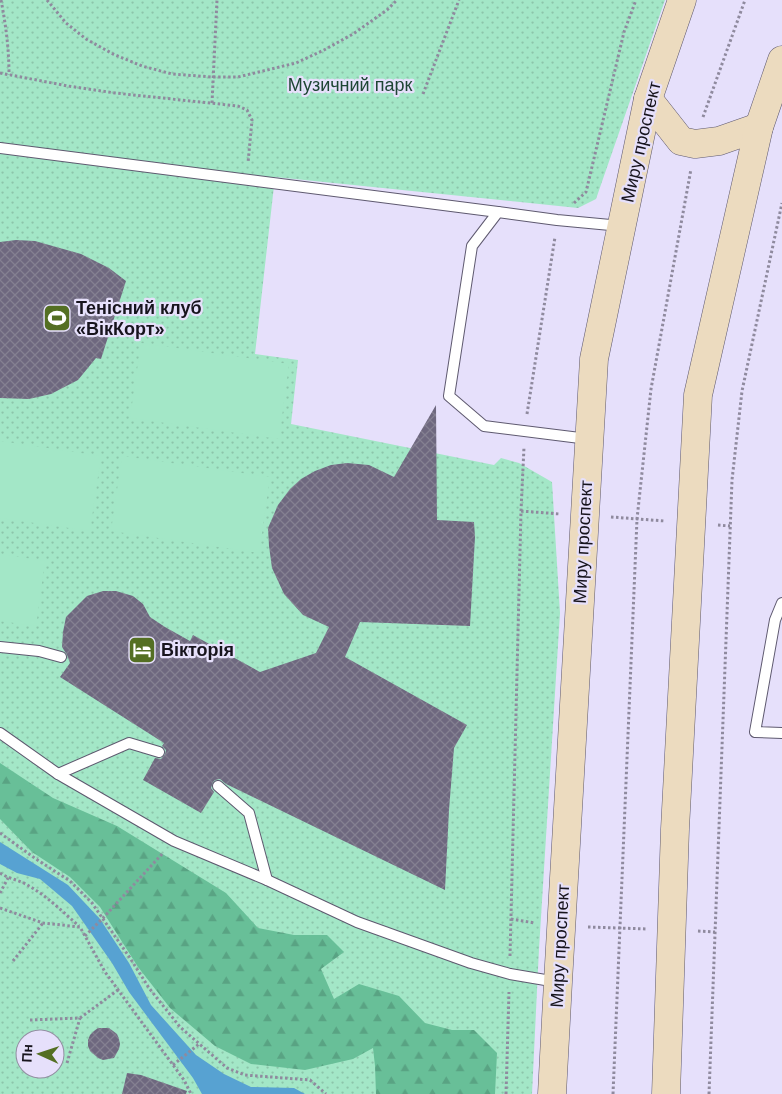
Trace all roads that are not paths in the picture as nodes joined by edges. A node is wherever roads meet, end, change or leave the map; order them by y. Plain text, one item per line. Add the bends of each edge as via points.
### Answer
1 (682, 0) edge
2 (782, 60) edge
3 (648, 99) junction
4 (759, 127) junction
5 (0, 148) edge
6 (498, 212) junction
7 (622, 226) junction
8 (589, 439) junction
9 (782, 603) edge
10 (0, 647) edge
11 (61, 657) dead end
12 (0, 733) edge
13 (782, 733) edge
14 (158, 752) dead end
15 (58, 774) junction
16 (218, 786) dead end
17 (268, 880) junction
18 (558, 982) junction
19 (552, 1094) edge
20 (666, 1094) edge

1 - 3 main road, Миру проспект
2 - 4 main road
3 - 4 main road via 681,141 695,144 719,141
3 - 7 main road, Миру проспект
4 - 20 main road via 698,395 675,828
5 - 6 lane
6 - 7 lane
6 - 8 lane via 472,246 449,396 484,426
7 - 8 main road, Миру проспект via 594,359
8 - 18 main road, Миру проспект
9 - 13 lane via 775,620 756,732
10 - 11 lane
12 - 15 lane
14 - 15 lane via 129,743
15 - 17 lane via 174,841
16 - 17 lane via 249,813
17 - 18 lane via 357,922 471,963
18 - 19 main road, Миру проспект

